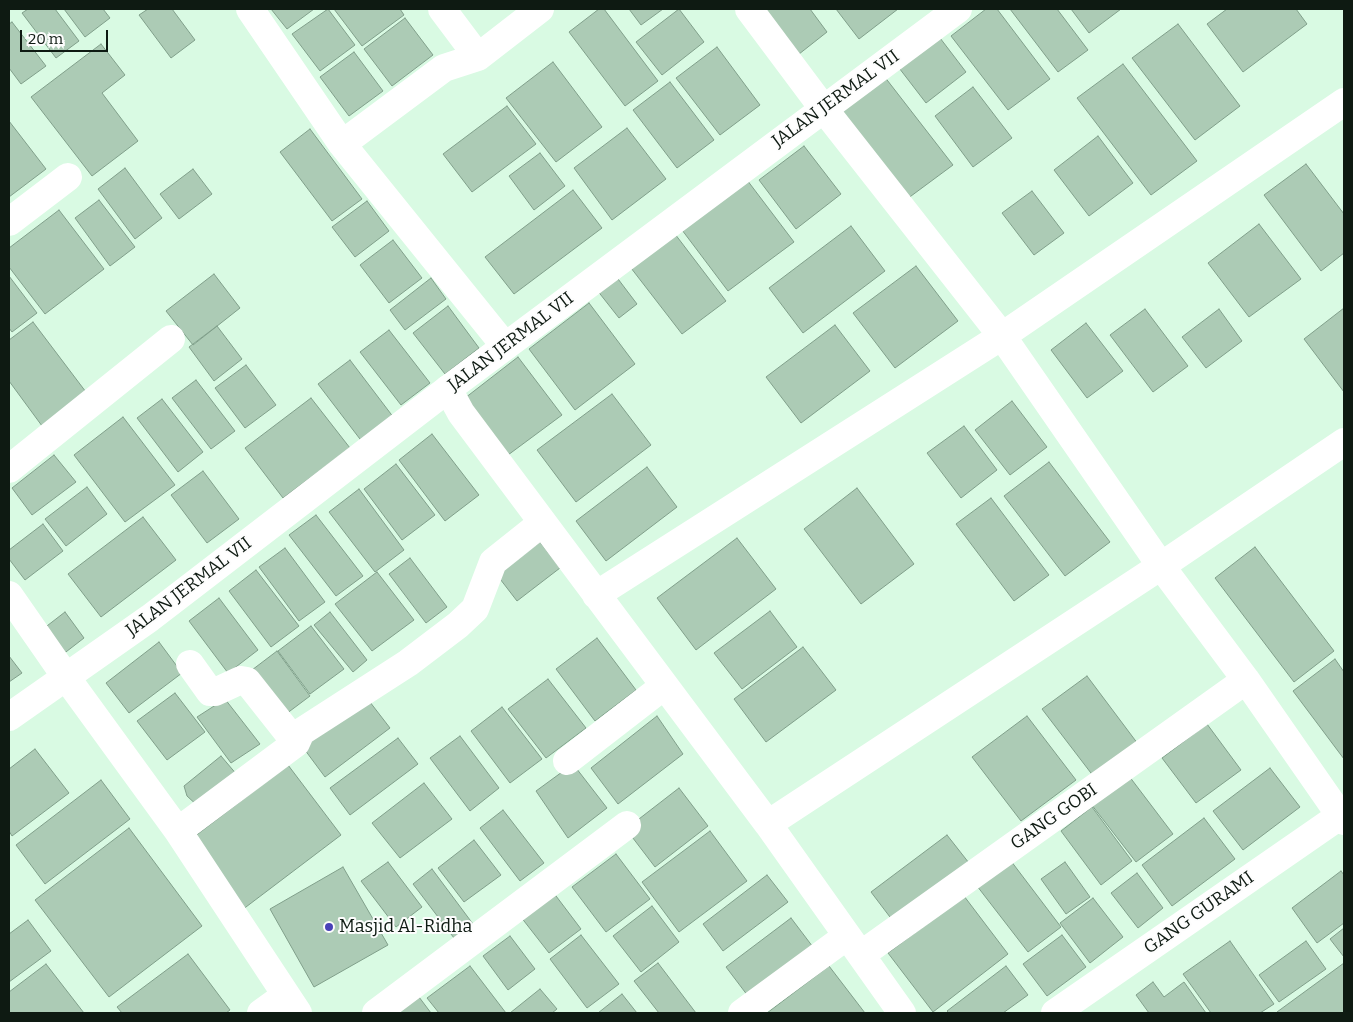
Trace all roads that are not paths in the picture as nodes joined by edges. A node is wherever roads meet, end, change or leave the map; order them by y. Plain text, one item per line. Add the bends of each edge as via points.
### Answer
1 (250, 9) edge
2 (442, 9) edge
3 (540, 9) edge
4 (749, 9) edge
5 (958, 9) edge
6 (478, 57) junction
7 (1344, 102) edge
8 (823, 108) junction
9 (342, 144) junction
10 (68, 177) dead end
11 (9, 222) edge
12 (1002, 336) junction
13 (171, 339) dead end
14 (506, 346) junction
15 (448, 389) junction
16 (1344, 442) edge
17 (9, 468) edge
18 (542, 523) junction
19 (1161, 566) junction
20 (9, 595) edge
21 (596, 595) junction
22 (190, 664) dead end
23 (66, 677) junction
24 (1246, 680) junction
25 (664, 686) junction
26 (9, 717) edge
27 (296, 743) junction
28 (566, 761) dead end
29 (1343, 817) edge
30 (768, 824) junction
31 (627, 825) dead end
32 (178, 831) junction
33 (855, 945) junction
34 (292, 1004) edge
35 (261, 1013) edge
36 (376, 1013) edge
37 (742, 1013) edge
38 (902, 1013) edge
39 (1055, 1013) edge

1 - 9 street
2 - 6 street
3 - 6 street
4 - 8 street
5 - 8 street, JALAN JERMAL VII
6 - 9 street via 444,68
7 - 12 street
8 - 12 street
8 - 14 street, JALAN JERMAL VII
9 - 14 street
10 - 11 street
12 - 19 street
12 - 21 street
13 - 17 street
14 - 15 street, JALAN JERMAL VII
15 - 18 street via 461,413
15 - 23 street, JALAN JERMAL VII via 150,618
16 - 19 street
18 - 21 street
18 - 27 street via 493,562 476,608 408,663 301,732
19 - 24 street
19 - 30 street
20 - 23 street
21 - 25 street
22 - 27 street via 210,692 241,680 247,682
23 - 26 street, JALAN JERMAL VII
23 - 32 street
24 - 29 street
24 - 33 street, GANG GOBI
25 - 28 street
25 - 30 street
27 - 32 street
29 - 39 street, GANG GURAMI
30 - 33 street
31 - 36 street
32 - 34 street
33 - 37 street, GANG GOBI
33 - 38 street
34 - 35 street

